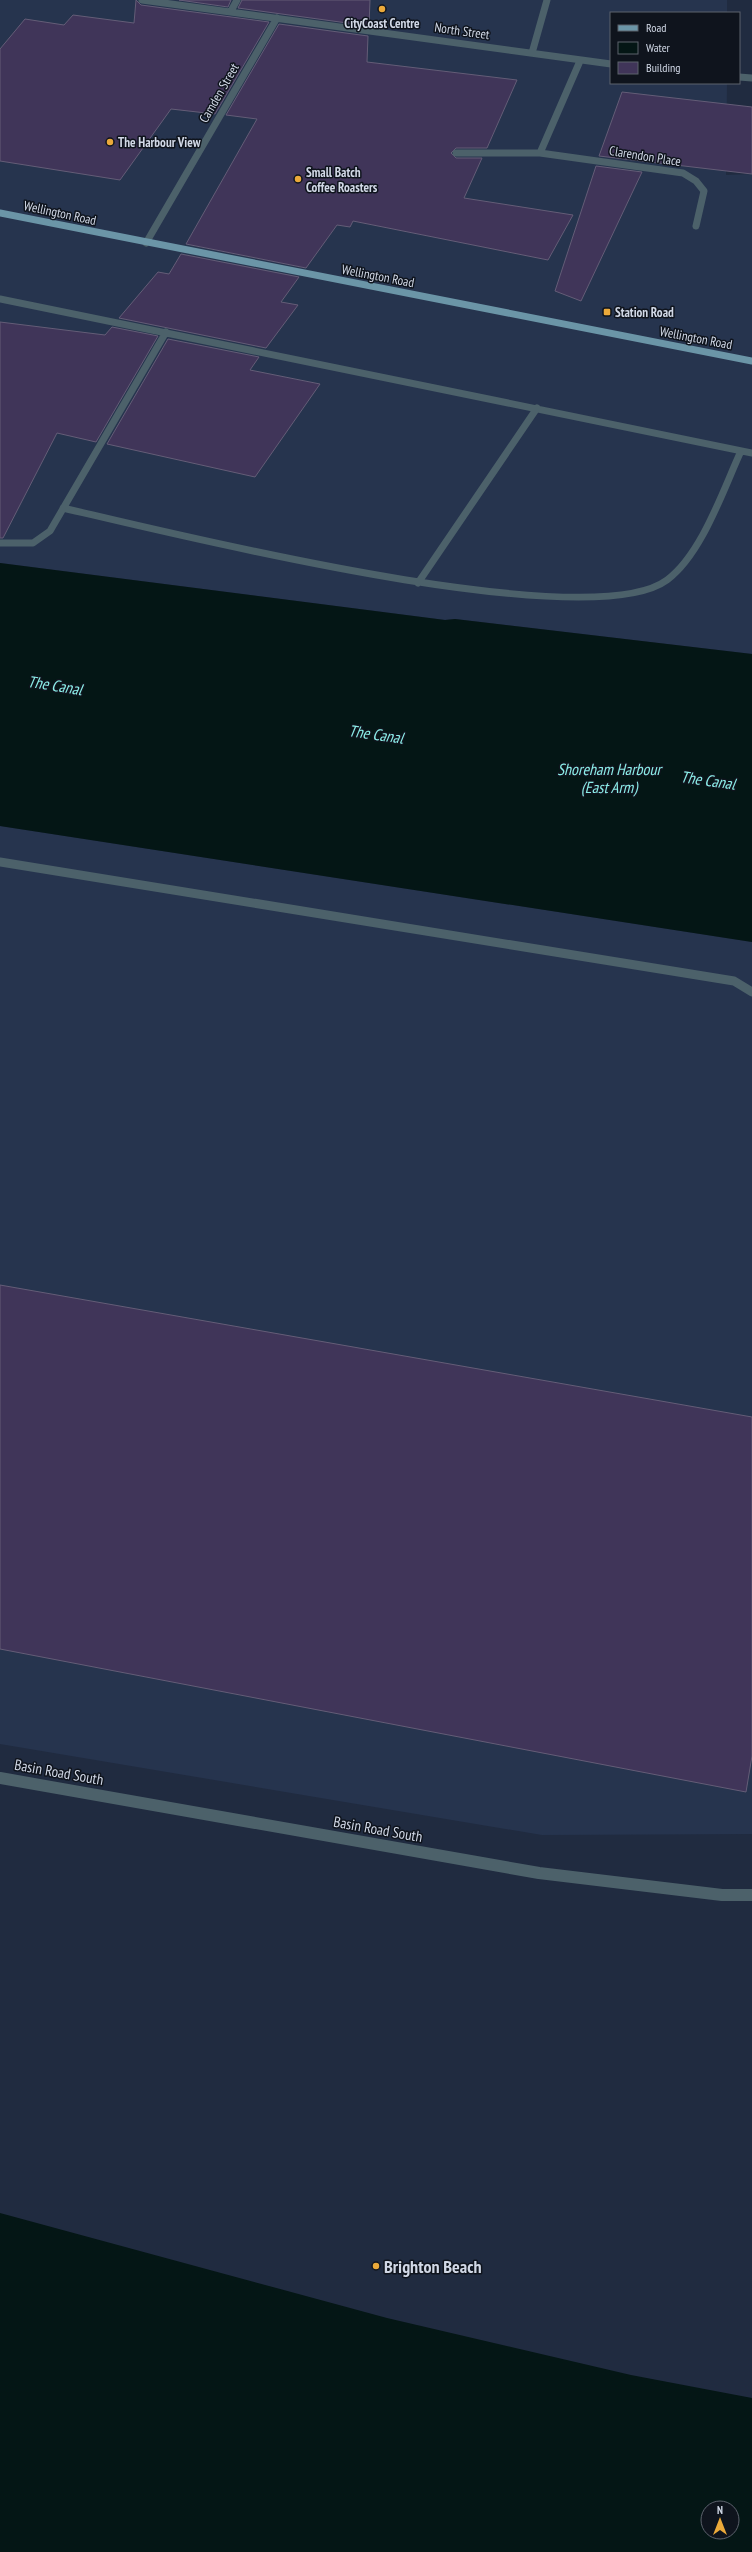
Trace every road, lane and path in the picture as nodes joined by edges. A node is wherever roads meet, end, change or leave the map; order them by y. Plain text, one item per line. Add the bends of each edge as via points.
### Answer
1 (142, 0) edge
2 (238, 0) edge
3 (547, 0) edge
4 (231, 11) junction
5 (277, 18) junction
6 (532, 53) junction
7 (580, 61) junction
8 (610, 64) edge
9 (740, 77) edge
10 (752, 78) edge
11 (456, 153) dead end
12 (540, 153) junction
13 (0, 213) edge
14 (696, 226) dead end
15 (146, 243) junction
16 (0, 298) edge
17 (166, 332) junction
18 (752, 361) edge
19 (537, 408) junction
20 (741, 451) junction
21 (752, 453) edge
22 (63, 508) junction
23 (0, 543) edge
24 (418, 583) junction
25 (0, 862) edge
26 (752, 992) edge
27 (0, 1778) edge
28 (752, 1895) edge

1 - 4 street, North Street
2 - 4 street
3 - 6 street
4 - 5 street, North Street
5 - 6 street, North Street
5 - 15 street, Camden Street
6 - 7 street, North Street
7 - 8 street, North Street
7 - 12 street
9 - 10 street
11 - 12 street, Clarendon Place
12 - 14 street, Clarendon Place via 683,173 696,181 704,191
13 - 15 main road, Wellington Road
15 - 18 main road, Wellington Road
16 - 17 street
17 - 19 street
17 - 22 street
19 - 20 street
19 - 24 street
20 - 21 street
20 - 24 street via 690,554 667,580 633,593 587,597
22 - 23 street via 50,531 33,543
22 - 24 street via 225,545
25 - 26 street via 734,981
27 - 28 street, Basin Road South via 539,1873 722,1895

